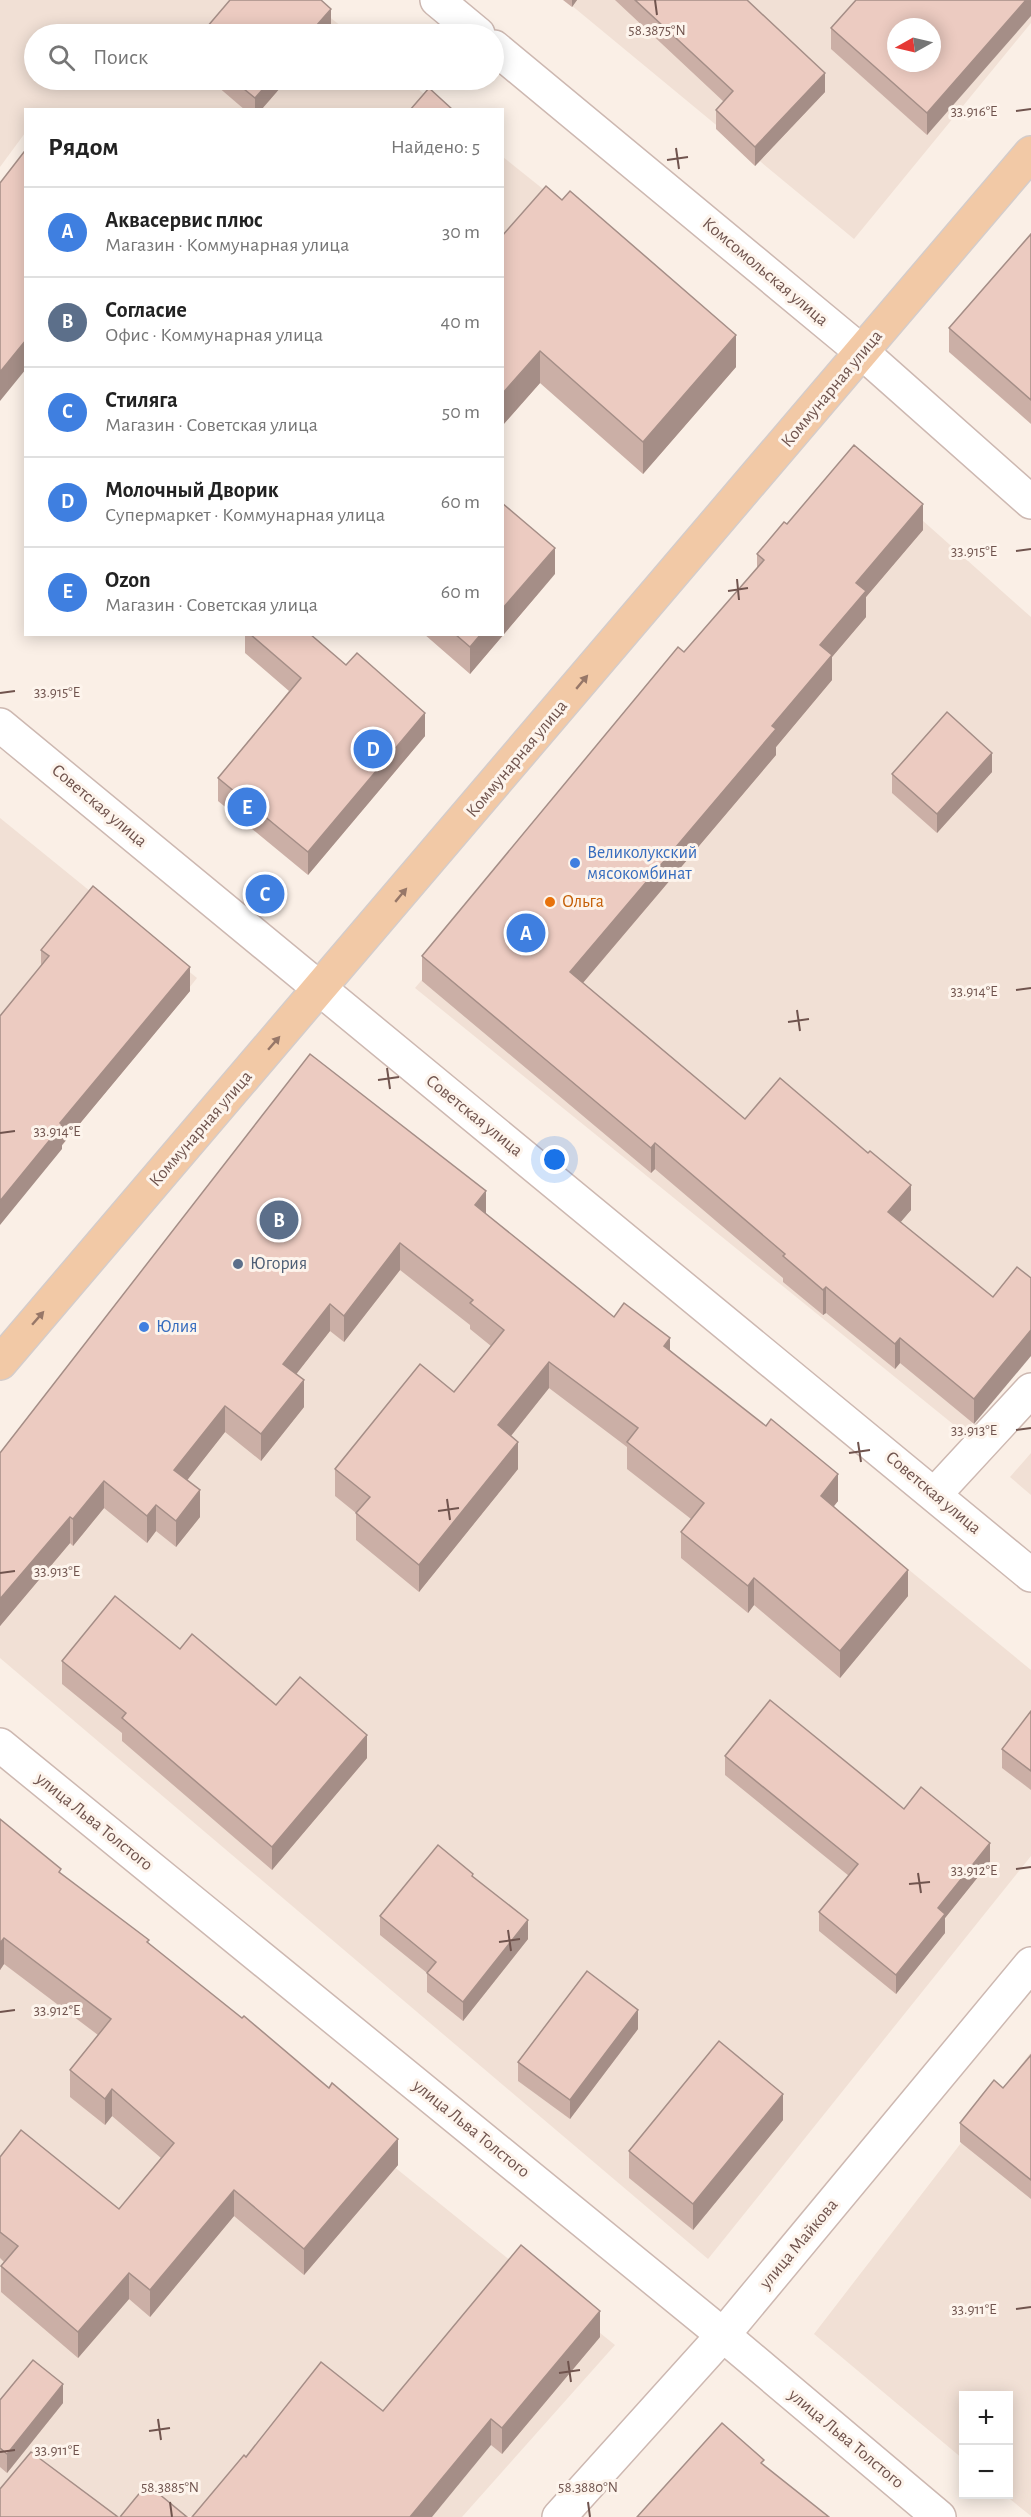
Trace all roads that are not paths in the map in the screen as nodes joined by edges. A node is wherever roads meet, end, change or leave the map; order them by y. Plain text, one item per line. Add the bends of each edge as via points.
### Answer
1 (437, 0) edge
2 (466, 24) edge
3 (504, 55) edge
4 (1031, 153) edge
5 (863, 353) junction
6 (1031, 502) edge
7 (0, 725) edge
8 (320, 989) junction
9 (0, 1363) edge
10 (1031, 1390) edge
11 (935, 1494) junction
12 (1031, 1575) edge
13 (0, 1745) edge
14 (1031, 1964) edge
15 (723, 2335) junction
16 (560, 2517) edge
17 (939, 2517) edge

1 - 2 street
3 - 5 street, Комсомольская улица
4 - 5 main road, Коммунарная улица
5 - 6 street, Комсомольская улица
8 -> 5 main road, Коммунарная улица
7 - 8 street, Советская улица
9 -> 8 main road, Коммунарная улица
8 - 11 street, Советская улица
10 - 11 street
11 - 12 street, Советская улица
13 - 15 street, улица Льва Толстого
14 - 15 street, улица Майкова
15 - 16 street, улица Майкова
15 - 17 street, улица Льва Толстого

